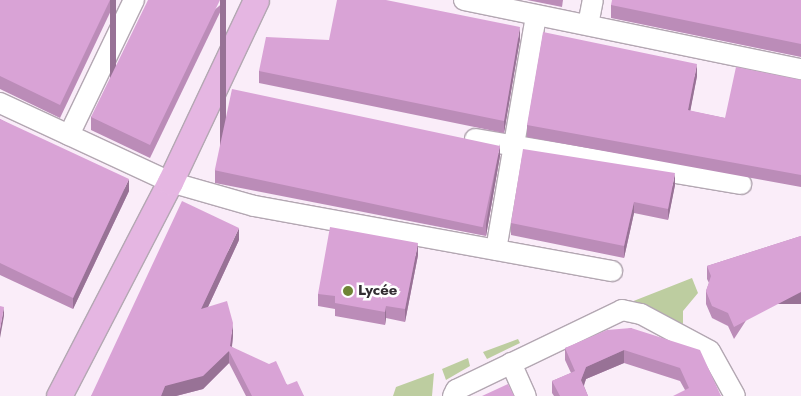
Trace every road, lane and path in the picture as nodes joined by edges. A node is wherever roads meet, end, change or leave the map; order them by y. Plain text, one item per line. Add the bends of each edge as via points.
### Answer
1 (134, 0) edge
2 (256, 0) edge
3 (464, 0) edge
4 (592, 0) edge
5 (536, 15) junction
6 (588, 25) junction
7 (801, 69) edge
8 (0, 103) edge
9 (70, 135) junction
10 (455, 135) edge
11 (513, 147) junction
12 (170, 182) junction
13 (741, 184) dead end
14 (496, 250) junction
15 (612, 271) dead end
16 (511, 363) junction
17 (59, 396) edge
18 (453, 396) edge
19 (526, 396) edge
20 (735, 396) edge

1 - 9 street
2 - 12 main road via 225,88
3 - 5 street
4 - 6 street
5 - 6 street
5 - 11 street
6 - 7 street
8 - 9 street
9 - 12 street
10 - 11 street
11 - 13 street
11 - 14 street
12 - 14 street via 254,206
12 - 17 main road
14 - 15 street
16 - 18 street via 456,390
16 - 19 street
16 - 20 street via 622,310 641,314 710,352

